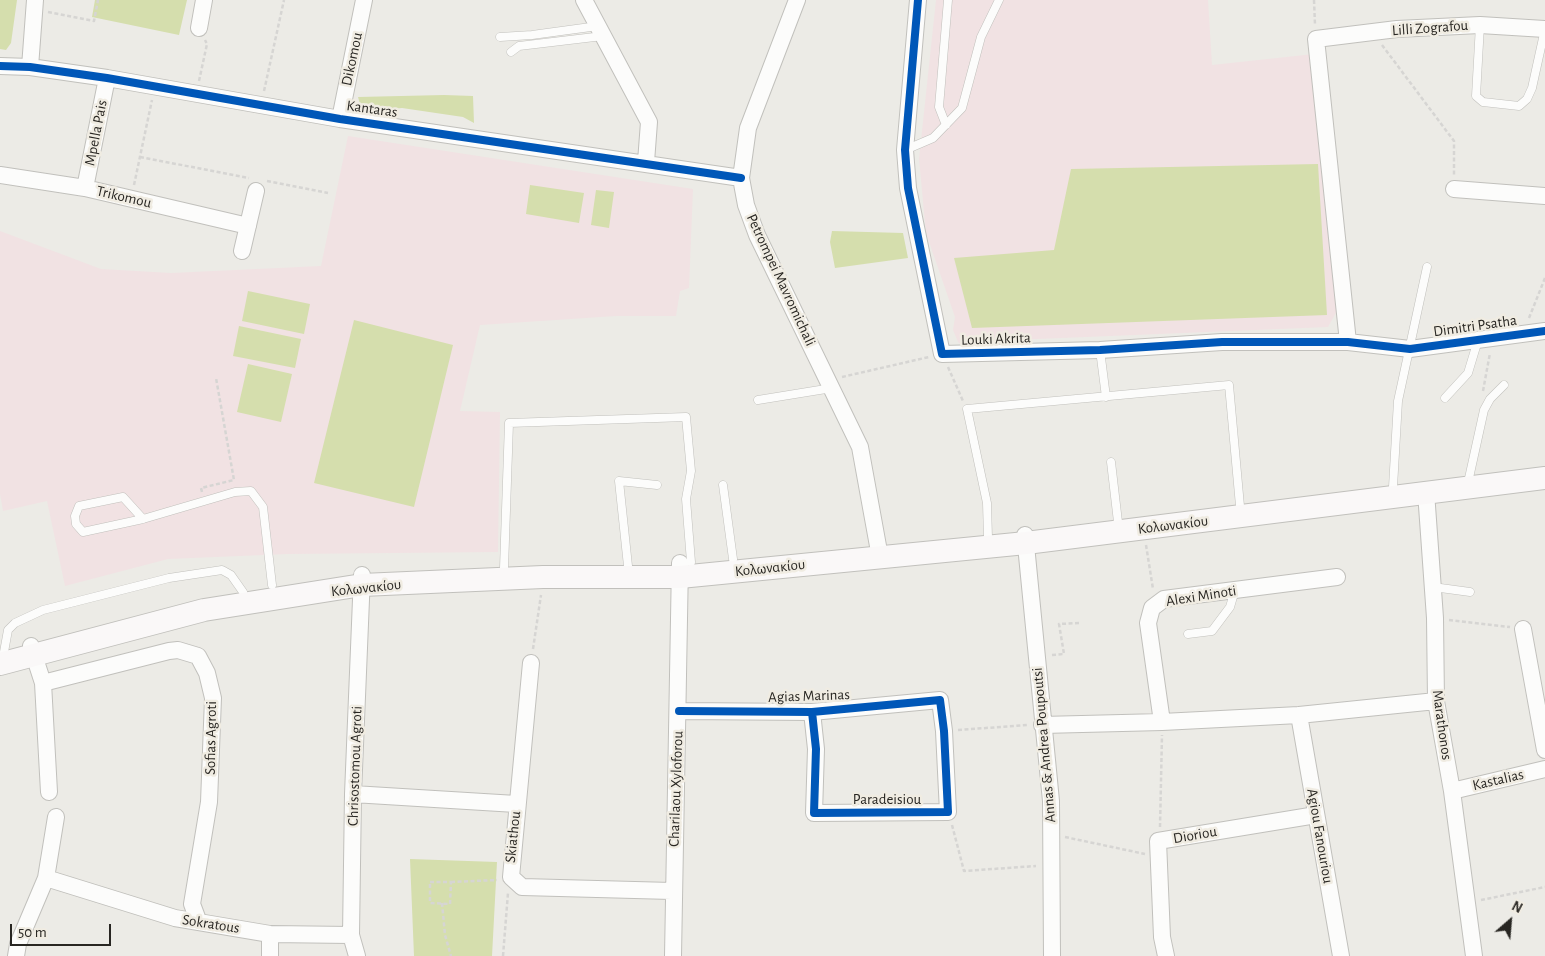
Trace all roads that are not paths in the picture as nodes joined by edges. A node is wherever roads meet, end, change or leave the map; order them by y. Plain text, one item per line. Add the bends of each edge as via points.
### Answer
1 (204, 0) edge
2 (364, 0) edge
3 (584, 0) edge
4 (797, 0) edge
5 (918, 0) edge
6 (948, 0) edge
7 (999, 0) edge
8 (34, 5) edge
9 (1480, 25) junction
10 (199, 28) road end
11 (1545, 29) edge
12 (600, 31) junction
13 (500, 37) dead end
14 (511, 52) dead end
15 (0, 66) edge
16 (30, 66) junction
17 (108, 78) junction
18 (340, 118) junction
19 (946, 125) junction
20 (905, 150) junction
21 (646, 162) junction
22 (0, 175) edge
23 (741, 178) junction
24 (255, 183) road end
25 (85, 188) junction
26 (1454, 189) road end
27 (1545, 196) edge
28 (248, 226) junction
29 (242, 251) dead end
30 (1427, 267) dead end
31 (1545, 331) edge
32 (1485, 339) junction
33 (1348, 342) junction
34 (1410, 349) junction
35 (1100, 350) junction
36 (830, 384) junction
37 (1504, 385) dead end
38 (1106, 397) junction
39 (1445, 398) dead end
40 (758, 400) dead end
41 (1111, 462) dead end
42 (1545, 468) edge
43 (1470, 478) junction
44 (1545, 478) edge
45 (657, 485) dead end
46 (723, 485) dead end
47 (1393, 487) junction
48 (1426, 492) junction
49 (1240, 506) junction
50 (143, 519) junction
51 (1118, 522) junction
52 (988, 538) junction
53 (1025, 539) junction
54 (879, 552) junction
55 (733, 559) junction
56 (628, 566) junction
57 (684, 567) junction
58 (504, 568) junction
59 (1337, 577) dead end
60 (362, 580) junction
61 (272, 585) junction
62 (1433, 587) junction
63 (1235, 590) junction
64 (243, 592) junction
65 (1470, 592) dead end
66 (1523, 629) road end
67 (1188, 634) dead end
68 (32, 651) junction
69 (1, 656) edge
70 (531, 662) road end
71 (43, 683) junction
72 (1436, 701) junction
73 (678, 711) junction
74 (812, 712) junction
75 (1299, 716) junction
76 (1162, 722) junction
77 (1042, 724) junction
78 (1545, 750) edge
79 (1545, 769) edge
80 (1452, 791) junction
81 (49, 792) dead end
82 (353, 794) junction
83 (516, 804) junction
84 (948, 812) joint
85 (1316, 815) junction
86 (56, 817) dead end
87 (46, 878) junction
88 (672, 890) junction
89 (198, 920) junction
90 (270, 934) junction
91 (351, 935) junction
92 (16, 956) edge
93 (270, 956) edge
94 (357, 956) edge
95 (672, 956) edge
96 (1052, 956) edge
97 (1166, 956) edge
98 (1342, 956) edge
99 (1474, 956) edge

1 - 10 street
2 - 18 street, Dikomou
3 - 12 street
4 - 23 street, Petrompei Mavromichali via 748,128
5 - 20 street, Louki Akrita
6 - 19 lane via 939,107
7 - 19 lane via 981,36 962,108
8 - 16 street
9 - 11 street, Lilli Zografou
9 - 11 lane via 1476,96 1483,102 1519,106 1532,88
9 - 33 street, Lilli Zografou via 1316,39
12 - 13 lane
12 - 14 lane via 519,46
12 - 21 street via 649,122
15 - 16 street, Kantaras
16 - 17 street, Kantaras
17 - 18 street, Kantaras
17 - 25 street, Mpella Pais
18 - 21 street, Kantaras
19 - 20 lane via 933,138
20 - 35 street, Louki Akrita via 908,188 942,354
21 - 23 street, Kantaras
22 - 25 street, Trikomou
23 - 36 street, Petrompei Mavromichali via 755,230
24 - 28 street
25 - 28 street, Trikomou
26 - 27 street
28 - 29 street
30 - 34 lane
31 - 32 street, Dimitri Psatha
32 - 34 street, Dimitri Psatha
32 - 39 lane via 1468,373
33 - 34 street, Dimitri Psatha
33 - 35 street, Louki Akrita via 1222,342
34 - 47 lane via 1398,401
35 - 38 lane
36 - 40 lane
36 - 54 street, Petrompei Mavromichali via 860,447
37 - 43 lane via 1490,399 1483,415
38 - 49 lane via 1229,385
38 - 52 lane via 967,409 987,503
41 - 51 lane
42 - 43 main road, Κολωνακίου
43 - 47 main road, Κολωνακίου
44 - 48 main road, Κολωνακίου
45 - 56 lane via 619,481
46 - 55 lane
47 - 49 main road, Κολωνακίου
48 - 53 main road, Κολωνακίου via 1143,529
48 - 62 street, Marathonos
49 - 51 main road, Κολωνακίου
50 - 50 lane via 83,532 76,524 75,516 79,506 123,497
50 - 61 lane via 235,492 252,491 263,507
51 - 53 main road, Κολωνακίου
52 - 53 main road, Κολωνακίου
52 - 54 main road, Κολωνακίου
53 - 54 main road, Κολωνακίου
53 - 77 street, Annas & Andrea Poupoutsi
54 - 55 main road, Κολωνακίου
54 - 57 main road, Κολωνακίου
55 - 57 main road, Κολωνακίου
56 - 57 main road, Κολωνακίου
56 - 58 main road, Κολωνακίου
57 - 58 lane via 686,499 691,471 686,417 509,422
57 - 60 main road, Κολωνακίου via 543,577
57 - 73 street, Charilaou Xyloforou
58 - 60 main road, Κολωνακίου
59 - 63 street, Alexi Minoti
60 - 61 main road, Κολωνακίου
60 - 68 main road, Κολωνακίου via 204,610
60 - 82 street, Chrisostomou Agroti
61 - 64 main road, Κολωνακίου
62 - 65 lane
62 - 72 street, Marathonos
63 - 67 lane via 1230,607 1212,631
63 - 76 street, Alexi Minoti via 1164,599 1152,608 1148,623
64 - 68 main road, Κολωνακίου
64 - 69 lane via 231,575 222,570 160,580 43,610 15,623 8,630
66 - 78 street
68 - 69 main road, Κολωνακίου
68 - 71 street
70 - 83 street, Skiathou
71 - 81 street
71 - 89 street, Sofias Agroti via 169,651 178,650 198,656 207,673 212,698 209,802 192,904
72 - 75 street
72 - 80 street, Marathonos
73 - 74 street, Agias Marinas
73 - 88 street, Charilaou Xyloforou
74 - 84 street, Paradeisiou via 816,749 814,813
74 - 84 street, Agias Marinas via 940,700
75 - 76 street
75 - 85 street, Agiou Fanouriou
76 - 77 street
77 - 96 street, Annas & Andrea Poupoutsi via 1051,801
79 - 80 street, Kastalias
80 - 99 street, Marathonos
82 - 83 street
82 - 91 street, Chrisostomou Agroti
83 - 88 street, Skiathou via 511,877 522,887
85 - 97 street, Dioriou via 1159,849 1162,937
85 - 98 street, Agiou Fanouriou
86 - 87 street
87 - 89 street, Sokratous via 144,910
87 - 92 street
88 - 95 street, Charilaou Xyloforou
89 - 90 street, Sokratous
90 - 91 street, Sokratous
90 - 93 street
91 - 94 street, Chrisostomou Agroti

